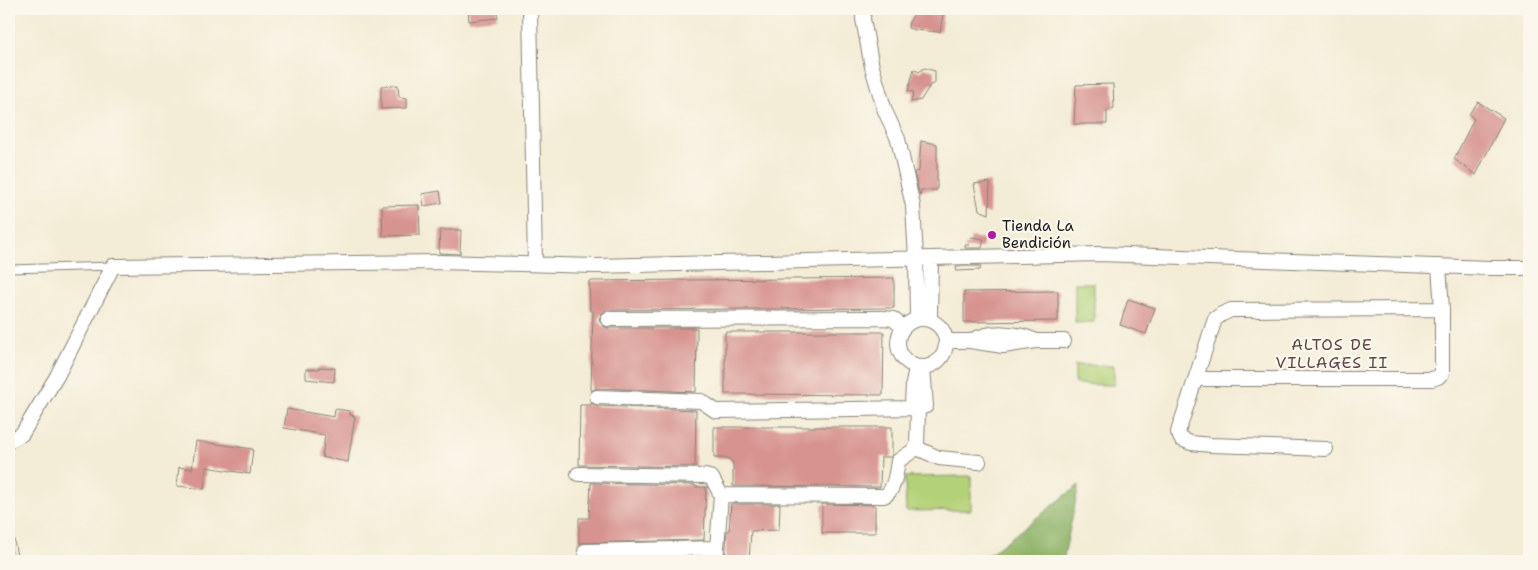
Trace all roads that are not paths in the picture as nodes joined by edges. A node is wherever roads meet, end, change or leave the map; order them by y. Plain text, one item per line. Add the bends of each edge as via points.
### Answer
1 (530, 9) edge
2 (864, 9) edge
3 (916, 258) junction
4 (931, 258) junction
5 (535, 264) junction
6 (113, 266) junction
7 (1439, 266) junction
8 (9, 268) edge
9 (1529, 268) edge
10 (1442, 309) junction
11 (608, 319) dead end
12 (923, 319) junction
13 (903, 327) junction
14 (946, 341) junction
15 (1064, 341) dead end
16 (919, 367) junction
17 (1196, 379) junction
18 (597, 397) dead end
19 (918, 408) junction
20 (9, 441) edge
21 (917, 448) junction
22 (1326, 449) dead end
23 (979, 462) dead end
24 (578, 474) dead end
25 (720, 495) junction
26 (585, 551) dead end
27 (716, 555) edge

1 - 5 street
2 - 3 street via 872,67 885,111 898,139 913,206
3 - 4 street
3 - 5 street via 596,266
3 - 12 street
4 - 7 street via 1100,254
4 - 12 street
5 - 6 street
6 - 8 lane
6 - 20 street via 52,384 22,434
7 - 9 street
7 - 10 street
10 - 17 street via 1231,310 1215,320
10 - 17 street via 1442,373 1432,379
11 - 13 street via 884,318 893,319
12 - 13 street via 909,321
12 - 14 street via 940,326
13 - 16 street via 897,342 898,350 908,363
14 - 15 street via 970,341 995,333 1022,335 1036,341
14 - 16 street via 938,361
16 - 19 street via 913,384 912,405
17 - 22 street via 1178,432 1181,439 1211,445
18 - 19 street via 701,401 716,410
19 - 21 street
21 - 23 street via 939,458
21 - 25 street via 898,461 892,490 884,496
24 - 25 street via 706,476 712,478
25 - 27 street
26 - 27 street

